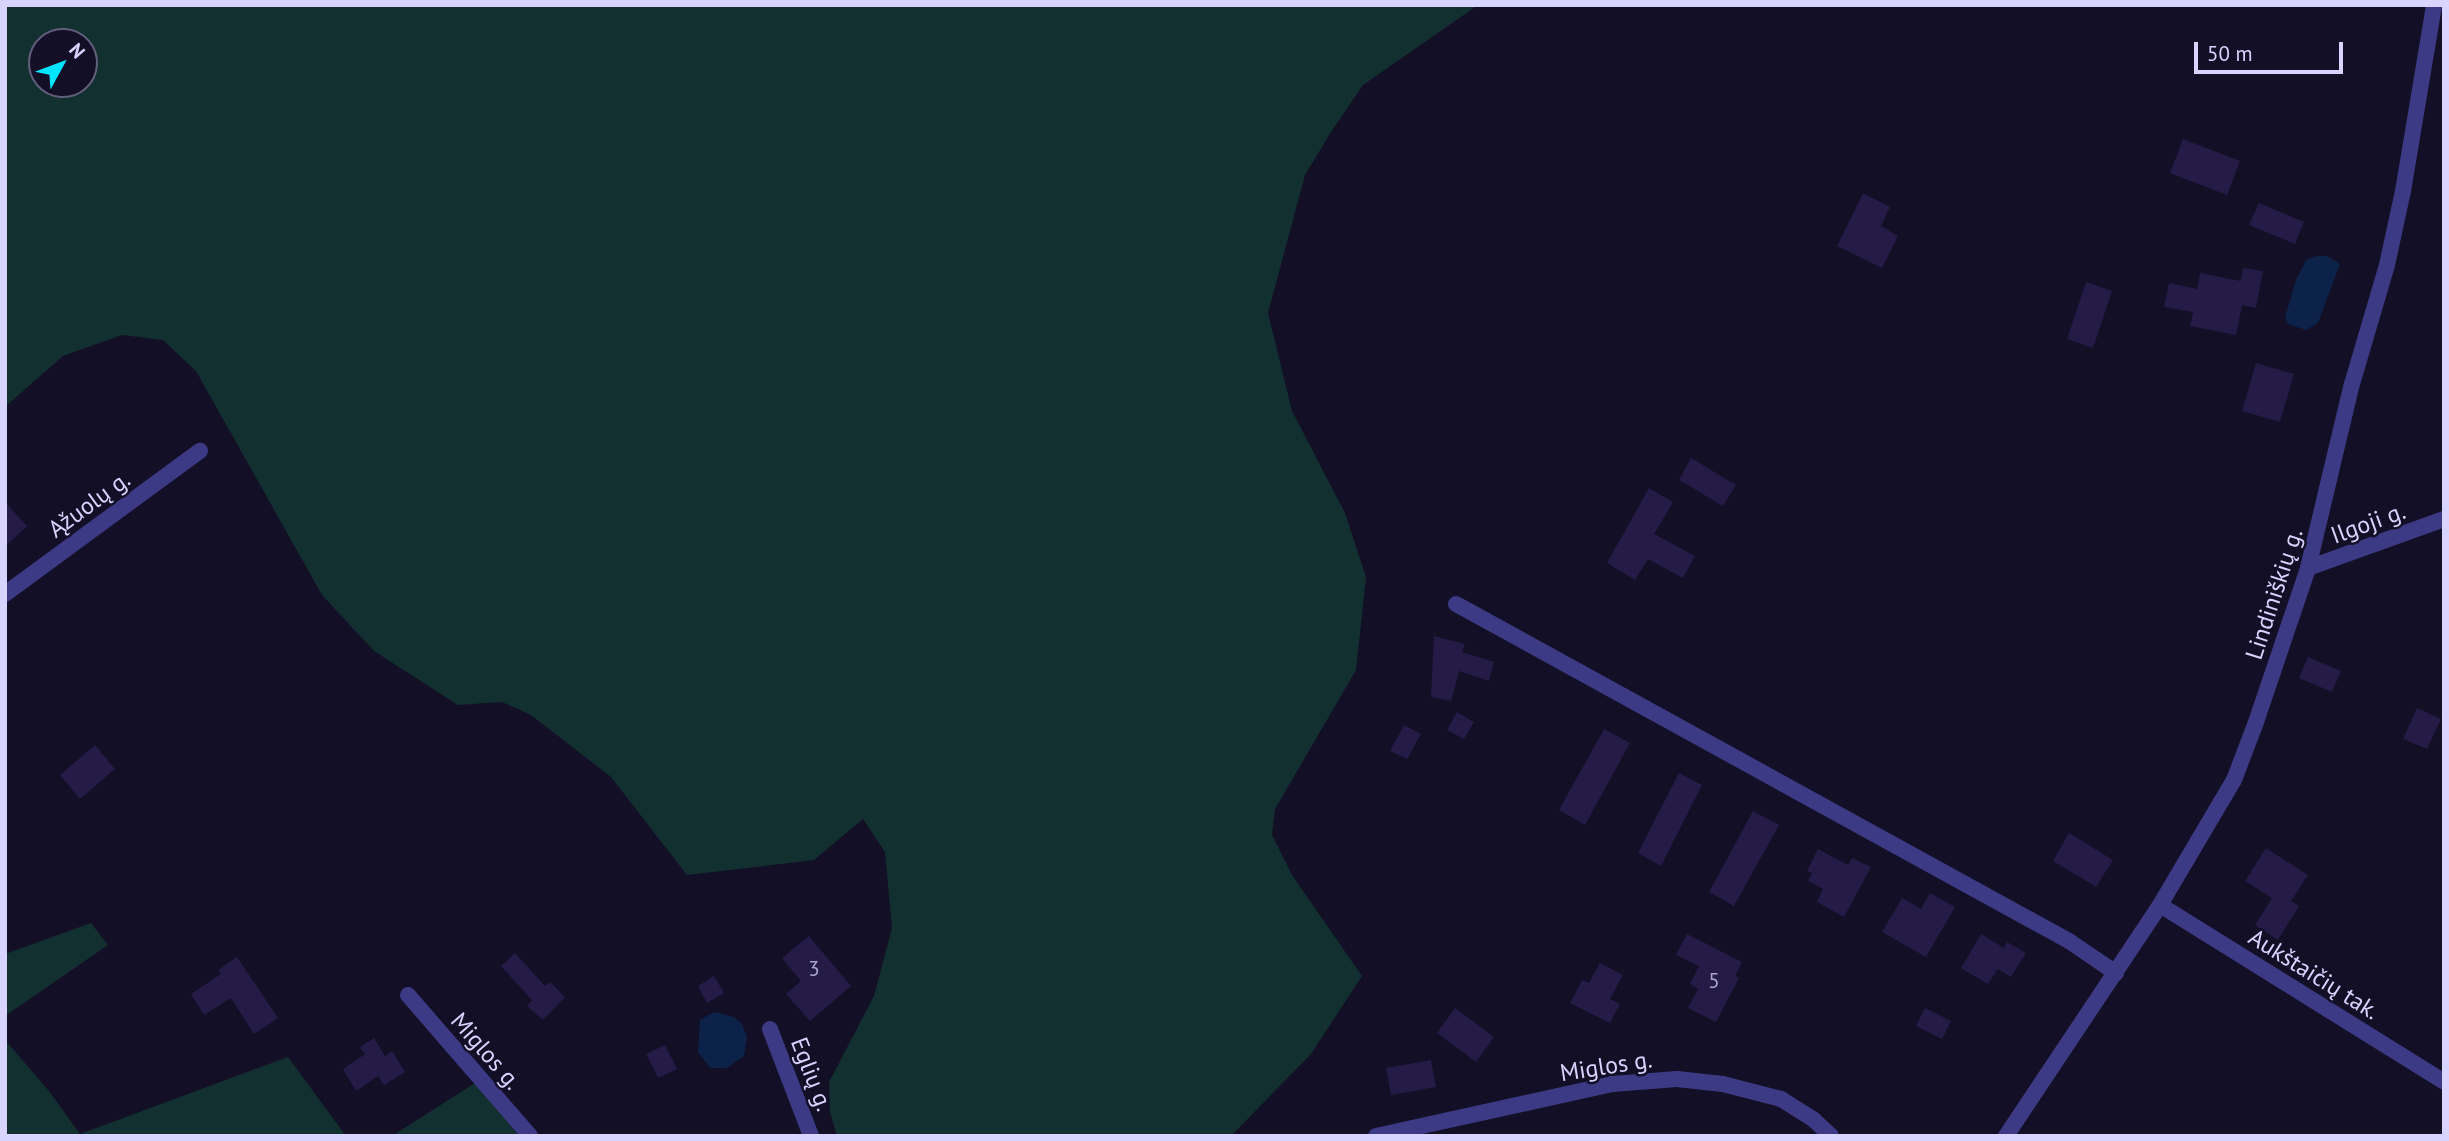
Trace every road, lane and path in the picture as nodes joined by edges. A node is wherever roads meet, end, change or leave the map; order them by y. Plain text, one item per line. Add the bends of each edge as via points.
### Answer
1 (2434, 5) edge
2 (200, 451) dead end
3 (2444, 519) edge
4 (2308, 568) junction
5 (5, 594) edge
6 (1456, 604) dead end
7 (2160, 905) junction
8 (2116, 973) junction
9 (408, 995) dead end
10 (770, 1029) dead end
11 (2444, 1082) edge
12 (530, 1136) edge
13 (811, 1136) edge
14 (1376, 1136) edge
15 (1831, 1136) edge
16 (2006, 1136) edge

1 - 4 street, Lindiniškių g. via 2403,191
2 - 5 street, Ąžuolų g.
3 - 4 street, Ilgoji g.
4 - 7 street, Lindiniškių g. via 2234,780
6 - 8 street via 2069,941
7 - 8 street, Lindiniškių g.
7 - 11 street, Aukštaičių tak.
8 - 16 street, Lindiniškių g.
9 - 12 street, Miglos g.
10 - 13 street, Eglių g.
14 - 15 street, Miglos g. via 1612,1084 1677,1079 1723,1084 1781,1099

